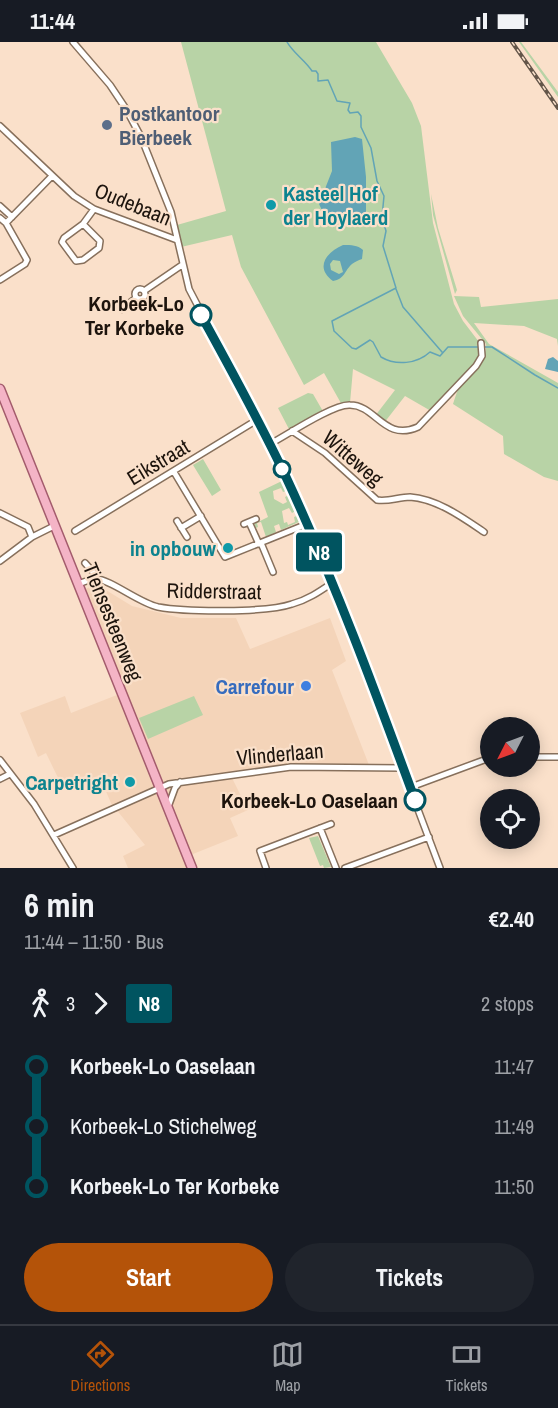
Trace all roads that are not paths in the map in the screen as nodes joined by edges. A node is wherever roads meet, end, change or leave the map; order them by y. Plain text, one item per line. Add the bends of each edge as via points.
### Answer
1 (73, 42) edge
2 (0, 126) edge
3 (52, 176) junction
4 (0, 206) edge
5 (94, 209) junction
6 (12, 217) junction
7 (0, 218) edge
8 (6, 223) junction
9 (83, 224) junction
10 (177, 240) junction
11 (182, 265) junction
12 (0, 280) edge
13 (122, 309) dead end
14 (482, 343) dead end
15 (0, 389) edge
16 (257, 420) junction
17 (292, 431) junction
18 (270, 444) junction
19 (174, 472) junction
20 (0, 513) edge
21 (201, 516) junction
22 (256, 519) dead end
23 (177, 521) dead end
24 (307, 524) junction
25 (54, 526) junction
26 (182, 528) junction
27 (75, 531) dead end
28 (484, 532) dead end
29 (32, 537) junction
30 (187, 537) dead end
31 (260, 544) junction
32 (0, 561) edge
33 (85, 563) dead end
34 (273, 572) dead end
35 (95, 579) junction
36 (332, 583) junction
37 (78, 585) junction
38 (540, 757) edge
39 (558, 757) edge
40 (0, 760) edge
41 (480, 761) edge
42 (404, 768) junction
43 (10, 774) junction
44 (0, 779) edge
45 (180, 782) junction
46 (411, 787) junction
47 (160, 788) junction
48 (168, 807) junction
49 (331, 824) dead end
50 (320, 828) junction
51 (54, 835) junction
52 (429, 837) junction
53 (73, 868) edge
54 (192, 868) edge
55 (266, 868) edge
56 (336, 868) edge
57 (345, 868) edge
58 (440, 868) edge

1 - 10 street via 102,74 130,116 168,205
2 - 3 street, Oudebaan
3 - 5 street, Oudebaan
3 - 6 street
4 - 6 street
5 - 9 street
5 - 10 street, Oudebaan
6 - 8 street
7 - 8 street
8 - 12 street via 27,260
9 - 9 street via 62,242 76,261 99,248 100,241
10 - 11 street, Oudebaan
11 - 13 street
11 - 16 street, Oudebaan via 192,296
14 - 17 street via 482,356 476,366 418,427 400,431 350,405
15 - 25 main road, Tiensesteenweg
16 - 18 street, Oudebaan
16 - 19 street, Eikstraat
17 - 18 street, Witteweg
17 - 28 street, Witteweg via 325,453 377,500 408,497 426,501
18 - 24 street, Oudebaan
19 - 21 street
19 - 27 street, Eikstraat
20 - 29 street via 28,527
21 - 26 street
21 - 31 street via 225,557
22 - 31 street via 247,523
23 - 26 street
24 - 31 street
24 - 36 street, Oudebaan
25 - 29 street
25 - 37 main road, Tiensesteenweg
26 - 30 street
29 - 32 street
31 - 34 street
33 - 35 street
35 - 36 street, Ridderstraat via 157,607 186,610 289,605
35 - 37 street
36 - 42 street, Oudebaan
37 - 47 main road, Tiensesteenweg
38 - 39 street
40 - 43 street
41 - 46 street
42 - 45 street, Vlinderlaan via 288,767
42 - 46 street, Oudebaan
43 - 44 street
43 - 51 street
45 - 47 street, Vlinderlaan
45 - 48 street
46 - 52 street, Oudebaan
47 - 48 main road, Tiensesteenweg
47 - 51 street, Vlinderlaan
48 - 54 main road, Tiensesteenweg
49 - 50 street
50 - 55 street via 260,851
50 - 56 street
51 - 53 street
52 - 57 street
52 - 58 street, Oudebaan

